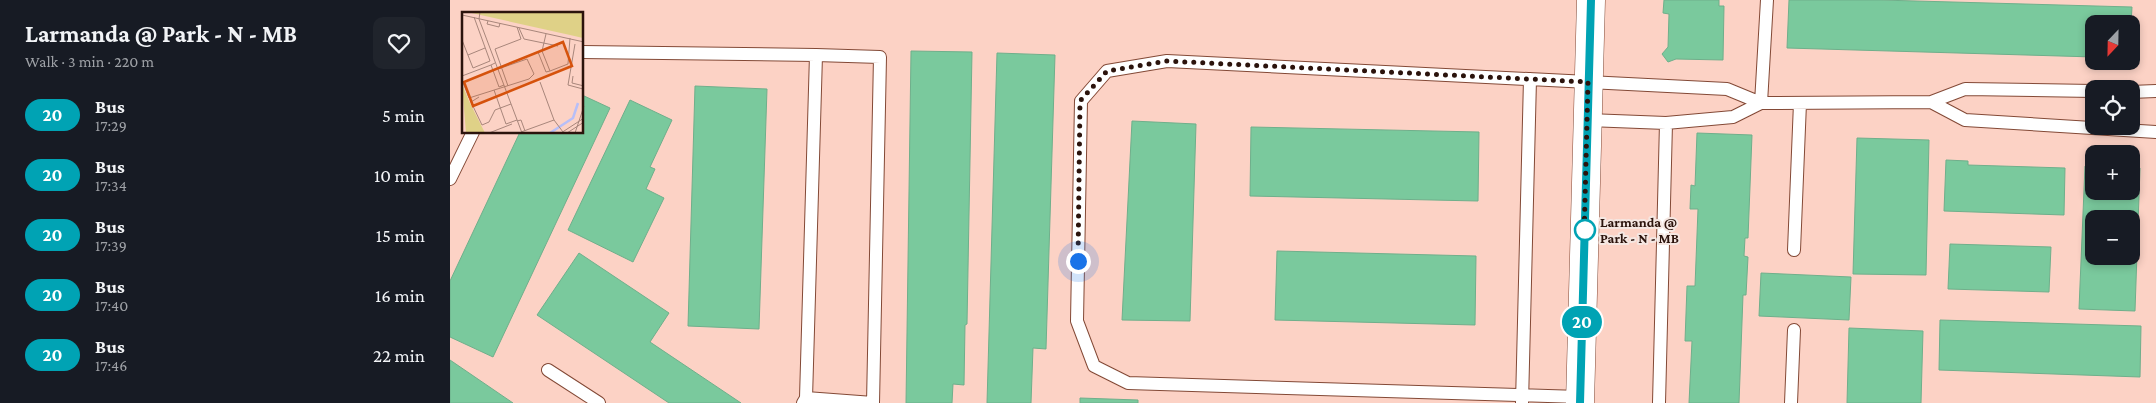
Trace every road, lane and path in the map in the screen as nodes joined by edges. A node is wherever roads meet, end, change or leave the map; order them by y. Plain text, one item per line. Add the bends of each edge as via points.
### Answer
1 (1591, 0) edge
2 (1768, 0) edge
3 (584, 52) edge
4 (816, 55) junction
5 (1530, 79) junction
6 (1588, 82) junction
7 (2085, 91) edge
8 (2156, 91) edge
9 (2140, 92) edge
10 (1931, 102) junction
11 (1761, 103) junction
12 (1800, 103) junction
13 (1588, 120) junction
14 (1666, 123) junction
15 (2156, 132) edge
16 (472, 134) edge
17 (450, 179) edge
18 (1794, 250) dead end
19 (1794, 330) dead end
20 (548, 370) dead end
21 (1522, 399) edge
22 (1580, 400) edge
23 (804, 401) edge
24 (599, 403) edge
25 (1659, 403) edge
26 (1791, 403) edge

1 - 6 street
2 - 11 lane
3 - 4 lane
4 - 23 lane
4 - 23 lane via 880,57 873,403
5 - 6 lane
5 - 21 lane
5 - 21 lane via 1167,61 1107,71 1080,101 1077,321 1094,366 1128,383
6 - 11 lane via 1727,88
6 - 13 street
7 - 10 lane via 1965,89
8 - 9 lane
10 - 12 lane
10 - 15 lane via 1965,120
11 - 12 lane
11 - 14 lane via 1733,117
12 - 18 lane
13 - 14 lane
13 - 22 street
14 - 25 lane
16 - 17 lane
19 - 26 lane
20 - 24 lane
21 - 22 lane

